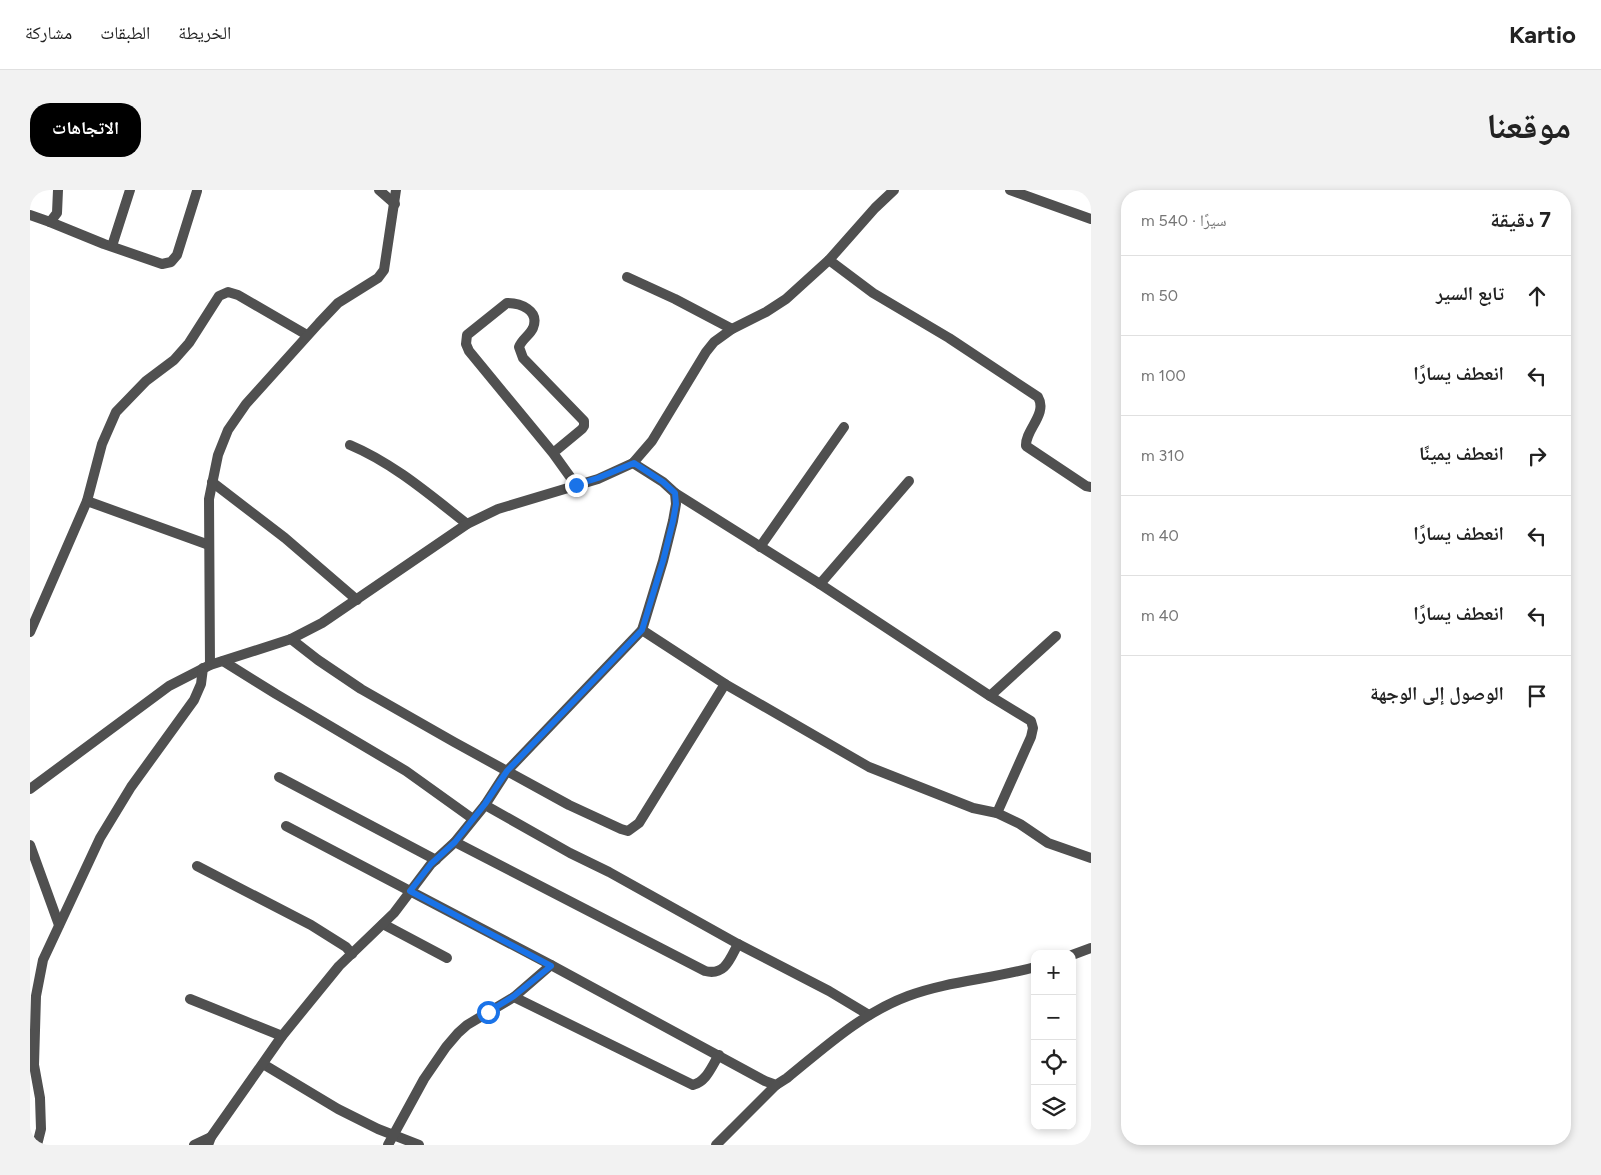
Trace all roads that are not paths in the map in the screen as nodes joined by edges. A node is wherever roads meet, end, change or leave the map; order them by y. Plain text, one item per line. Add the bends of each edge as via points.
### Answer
1 (58, 190) edge
2 (130, 190) edge
3 (379, 190) edge
4 (396, 190) edge
5 (894, 190) edge
6 (1010, 190) edge
7 (197, 191) edge
8 (395, 204) junction
9 (30, 215) edge
10 (1091, 219) edge
11 (50, 222) junction
12 (112, 246) junction
13 (829, 260) junction
14 (627, 277) dead end
15 (732, 329) junction
16 (307, 335) junction
17 (844, 427) dead end
18 (350, 445) dead end
19 (553, 453) junction
20 (634, 463) junction
21 (212, 482) junction
22 (908, 482) dead end
23 (576, 485) junction
24 (1091, 487) edge
25 (675, 493) junction
26 (87, 501) junction
27 (467, 524) junction
28 (209, 546) junction
29 (760, 547) junction
30 (820, 584) junction
31 (357, 600) junction
32 (642, 630) junction
33 (30, 632) edge
34 (1056, 636) dead end
35 (291, 639) junction
36 (223, 660) junction
37 (207, 666) junction
38 (725, 684) junction
39 (990, 696) junction
40 (507, 771) junction
41 (279, 777) dead end
42 (30, 790) edge
43 (485, 804) junction
44 (997, 813) junction
45 (473, 819) junction
46 (286, 826) dead end
47 (455, 842) junction
48 (30, 845) edge
49 (1091, 858) edge
50 (436, 860) junction
51 (197, 866) dead end
52 (410, 891) junction
53 (384, 924) junction
54 (59, 925) junction
55 (738, 944) junction
56 (1091, 948) edge
57 (352, 954) junction
58 (1076, 954) edge
59 (447, 958) dead end
60 (551, 966) junction
61 (1031, 968) edge
62 (514, 996) junction
63 (190, 999) dead end
64 (869, 1015) junction
65 (282, 1036) junction
66 (719, 1055) junction
67 (263, 1064) junction
68 (776, 1085) junction
69 (393, 1134) junction
70 (209, 1141) edge
71 (37, 1145) edge
72 (194, 1145) edge
73 (388, 1145) edge
74 (419, 1145) edge
75 (716, 1145) edge

1 - 11 street via 57,213
2 - 12 street
3 - 8 street
4 - 8 street
5 - 13 street
6 - 10 street
7 - 12 street via 177,254 171,262 162,264
8 - 16 street via 384,270 378,278 338,303
9 - 11 street
11 - 12 street
13 - 15 street via 786,298
13 - 24 street via 873,293 1038,397 1040,411 1026,446
14 - 15 street
15 - 20 street via 706,352 652,441
16 - 21 street via 233,422 218,455
16 - 26 street via 238,296 228,292 219,296 189,344 116,412 102,444
17 - 29 street
18 - 27 street via 396,470
19 - 19 street via 466,344 467,335 507,303 522,304 531,310 534,319 533,329 519,347 523,358 584,421 582,430
19 - 23 street
20 - 23 street
20 - 25 street
21 - 28 street
21 - 31 street
22 - 30 street
23 - 27 street via 498,509
25 - 29 street
25 - 32 street via 673,521
26 - 28 street
26 - 33 street
27 - 31 street
28 - 37 street
29 - 30 street
30 - 39 street
31 - 35 street
32 - 38 street
32 - 40 street
34 - 39 street
35 - 36 street
35 - 40 street via 361,689
36 - 37 street
36 - 45 street via 406,771
37 - 42 street via 168,686
37 - 54 street via 194,700 130,787 100,838
38 - 40 street via 639,823 628,831 569,805
38 - 44 street via 869,767 973,808
39 - 44 street via 1031,721 1033,728
40 - 43 street
41 - 50 street
43 - 45 street
43 - 55 street
44 - 49 street via 1048,843
45 - 47 street
46 - 52 street
47 - 50 street
47 - 55 street via 704,971 722,969
48 - 54 street
50 - 52 street
51 - 57 street via 311,926
52 - 53 street
52 - 60 street
53 - 57 street
53 - 59 street
54 - 71 street via 43,960 36,996 34,1065 41,1129
55 - 64 street via 830,991
56 - 58 street
57 - 65 street
60 - 62 street
60 - 66 street
61 - 64 street via 917,993
62 - 66 street via 693,1085 704,1078
62 - 69 street via 458,1033 424,1079
63 - 65 street
64 - 68 street
65 - 67 street
66 - 68 street
67 - 69 street via 338,1109
67 - 70 street
68 - 75 street
69 - 73 street
69 - 74 street
70 - 72 street

